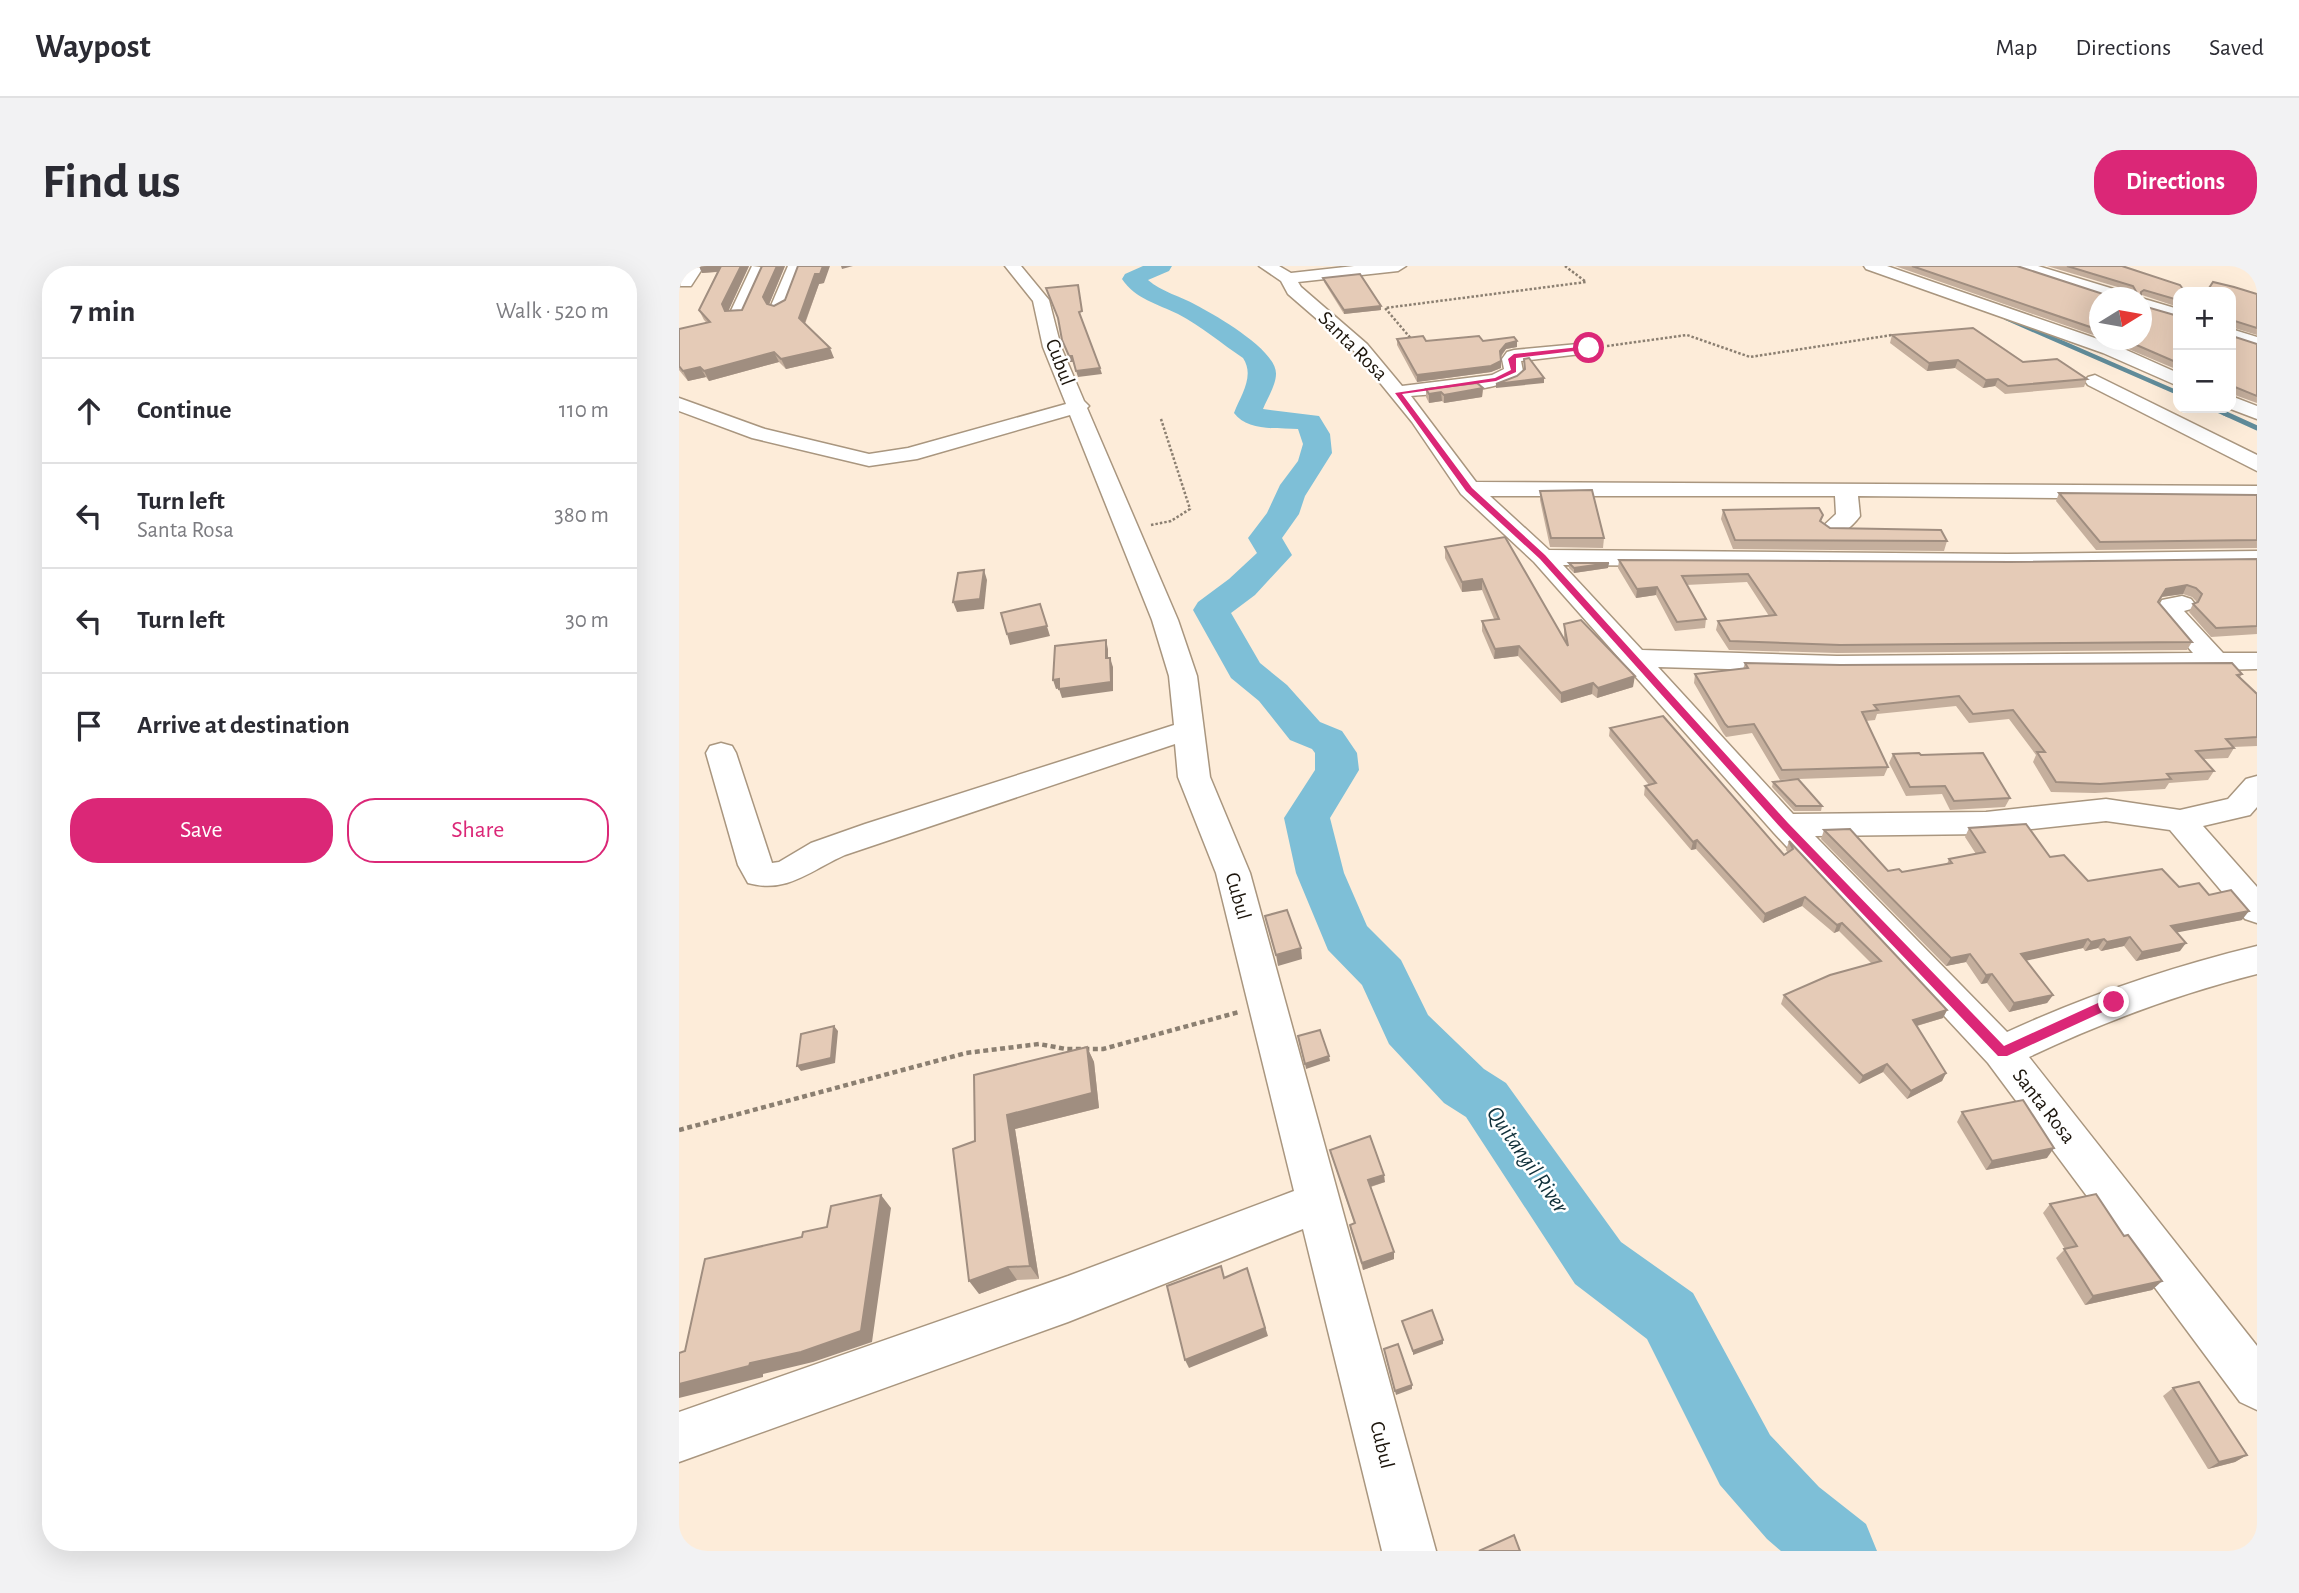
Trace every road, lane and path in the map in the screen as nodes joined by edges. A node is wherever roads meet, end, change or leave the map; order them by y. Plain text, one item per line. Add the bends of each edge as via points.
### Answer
1 (697, 266) edge
2 (796, 266) edge
3 (1013, 266) edge
4 (1398, 266) edge
5 (1565, 266) edge
6 (1872, 266) edge
7 (2022, 266) edge
8 (1919, 267) edge
9 (759, 268) edge
10 (1277, 272) edge
11 (685, 283) dead end
12 (2089, 287) edge
13 (2173, 296) edge
14 (2152, 302) edge
15 (2152, 307) edge
16 (779, 308) edge
17 (2173, 313) edge
18 (738, 315) edge
19 (2089, 327) edge
20 (1892, 335) edge
21 (2236, 336) edge
22 (1414, 341) edge
23 (2257, 343) edge
24 (1589, 348) joint
25 (2150, 350) edge
26 (2236, 352) edge
27 (2173, 358) edge
28 (2256, 358) edge
29 (2173, 378) edge
30 (2095, 382) dead end
31 (1398, 393) junction
32 (679, 404) edge
33 (2236, 404) edge
34 (1079, 406) junction
35 (2257, 413) edge
36 (1161, 419) dead end
37 (2257, 464) edge
38 (1469, 489) junction
39 (1846, 490) junction
40 (2257, 493) edge
41 (1126, 529) junction
42 (1832, 529) edge
43 (1543, 557) junction
44 (2257, 558) edge
45 (2182, 604) dead end
46 (1986, 636) edge
47 (1632, 658) junction
48 (2257, 661) edge
49 (2216, 662) junction
50 (2002, 663) junction
51 (1187, 732) junction
52 (721, 754) dead end
53 (2257, 786) edge
54 (2180, 821) junction
55 (1785, 825) junction
56 (2257, 909) edge
57 (2257, 960) edge
58 (1267, 1004) junction
59 (2002, 1052) junction
60 (679, 1130) edge
61 (1319, 1203) junction
62 (2257, 1385) edge
63 (679, 1437) edge
64 (1409, 1551) edge

1 - 11 street
2 - 16 street
3 - 34 street, Cubul via 1041,300 1052,347
4 - 10 street
5 - 22 path via 1586,282 1385,308
6 - 29 street via 2109,349
7 - 12 street
8 - 19 street
9 - 18 street
10 - 31 street, Santa Rosa via 1361,348
13 - 14 street
15 - 17 street
20 - 24 path via 1750,357 1687,335
21 - 23 street
24 - 31 street via 1514,356 1514,371 1496,380
25 - 27 street
26 - 28 street
30 - 37 street
31 - 38 street, Santa Rosa
32 - 34 street via 759,434 869,460 891,459
33 - 35 street
34 - 41 street, Cubul
36 - 41 path via 1190,509 1171,522
38 - 39 street
38 - 43 street, Santa Rosa
39 - 40 street
39 - 42 street via 1848,516
41 - 51 street, Cubul via 1183,676
43 - 44 street
43 - 47 street, Santa Rosa
45 - 49 street via 2169,610
46 - 50 street
47 - 50 street
47 - 55 street, Santa Rosa
48 - 49 street
49 - 50 street
51 - 52 street via 838,845 775,876 760,874 755,865
51 - 58 street, Cubul via 1194,777 1233,873
53 - 54 street via 2239,807
54 - 55 street via 2106,810 1986,822
54 - 56 street
55 - 59 street, Santa Rosa
57 - 59 street via 2162,984
58 - 60 path via 1103,1049 1039,1044 966,1053
58 - 61 street, Cubul
59 - 62 street, Santa Rosa
61 - 63 street via 1068,1299
61 - 64 street, Cubul

